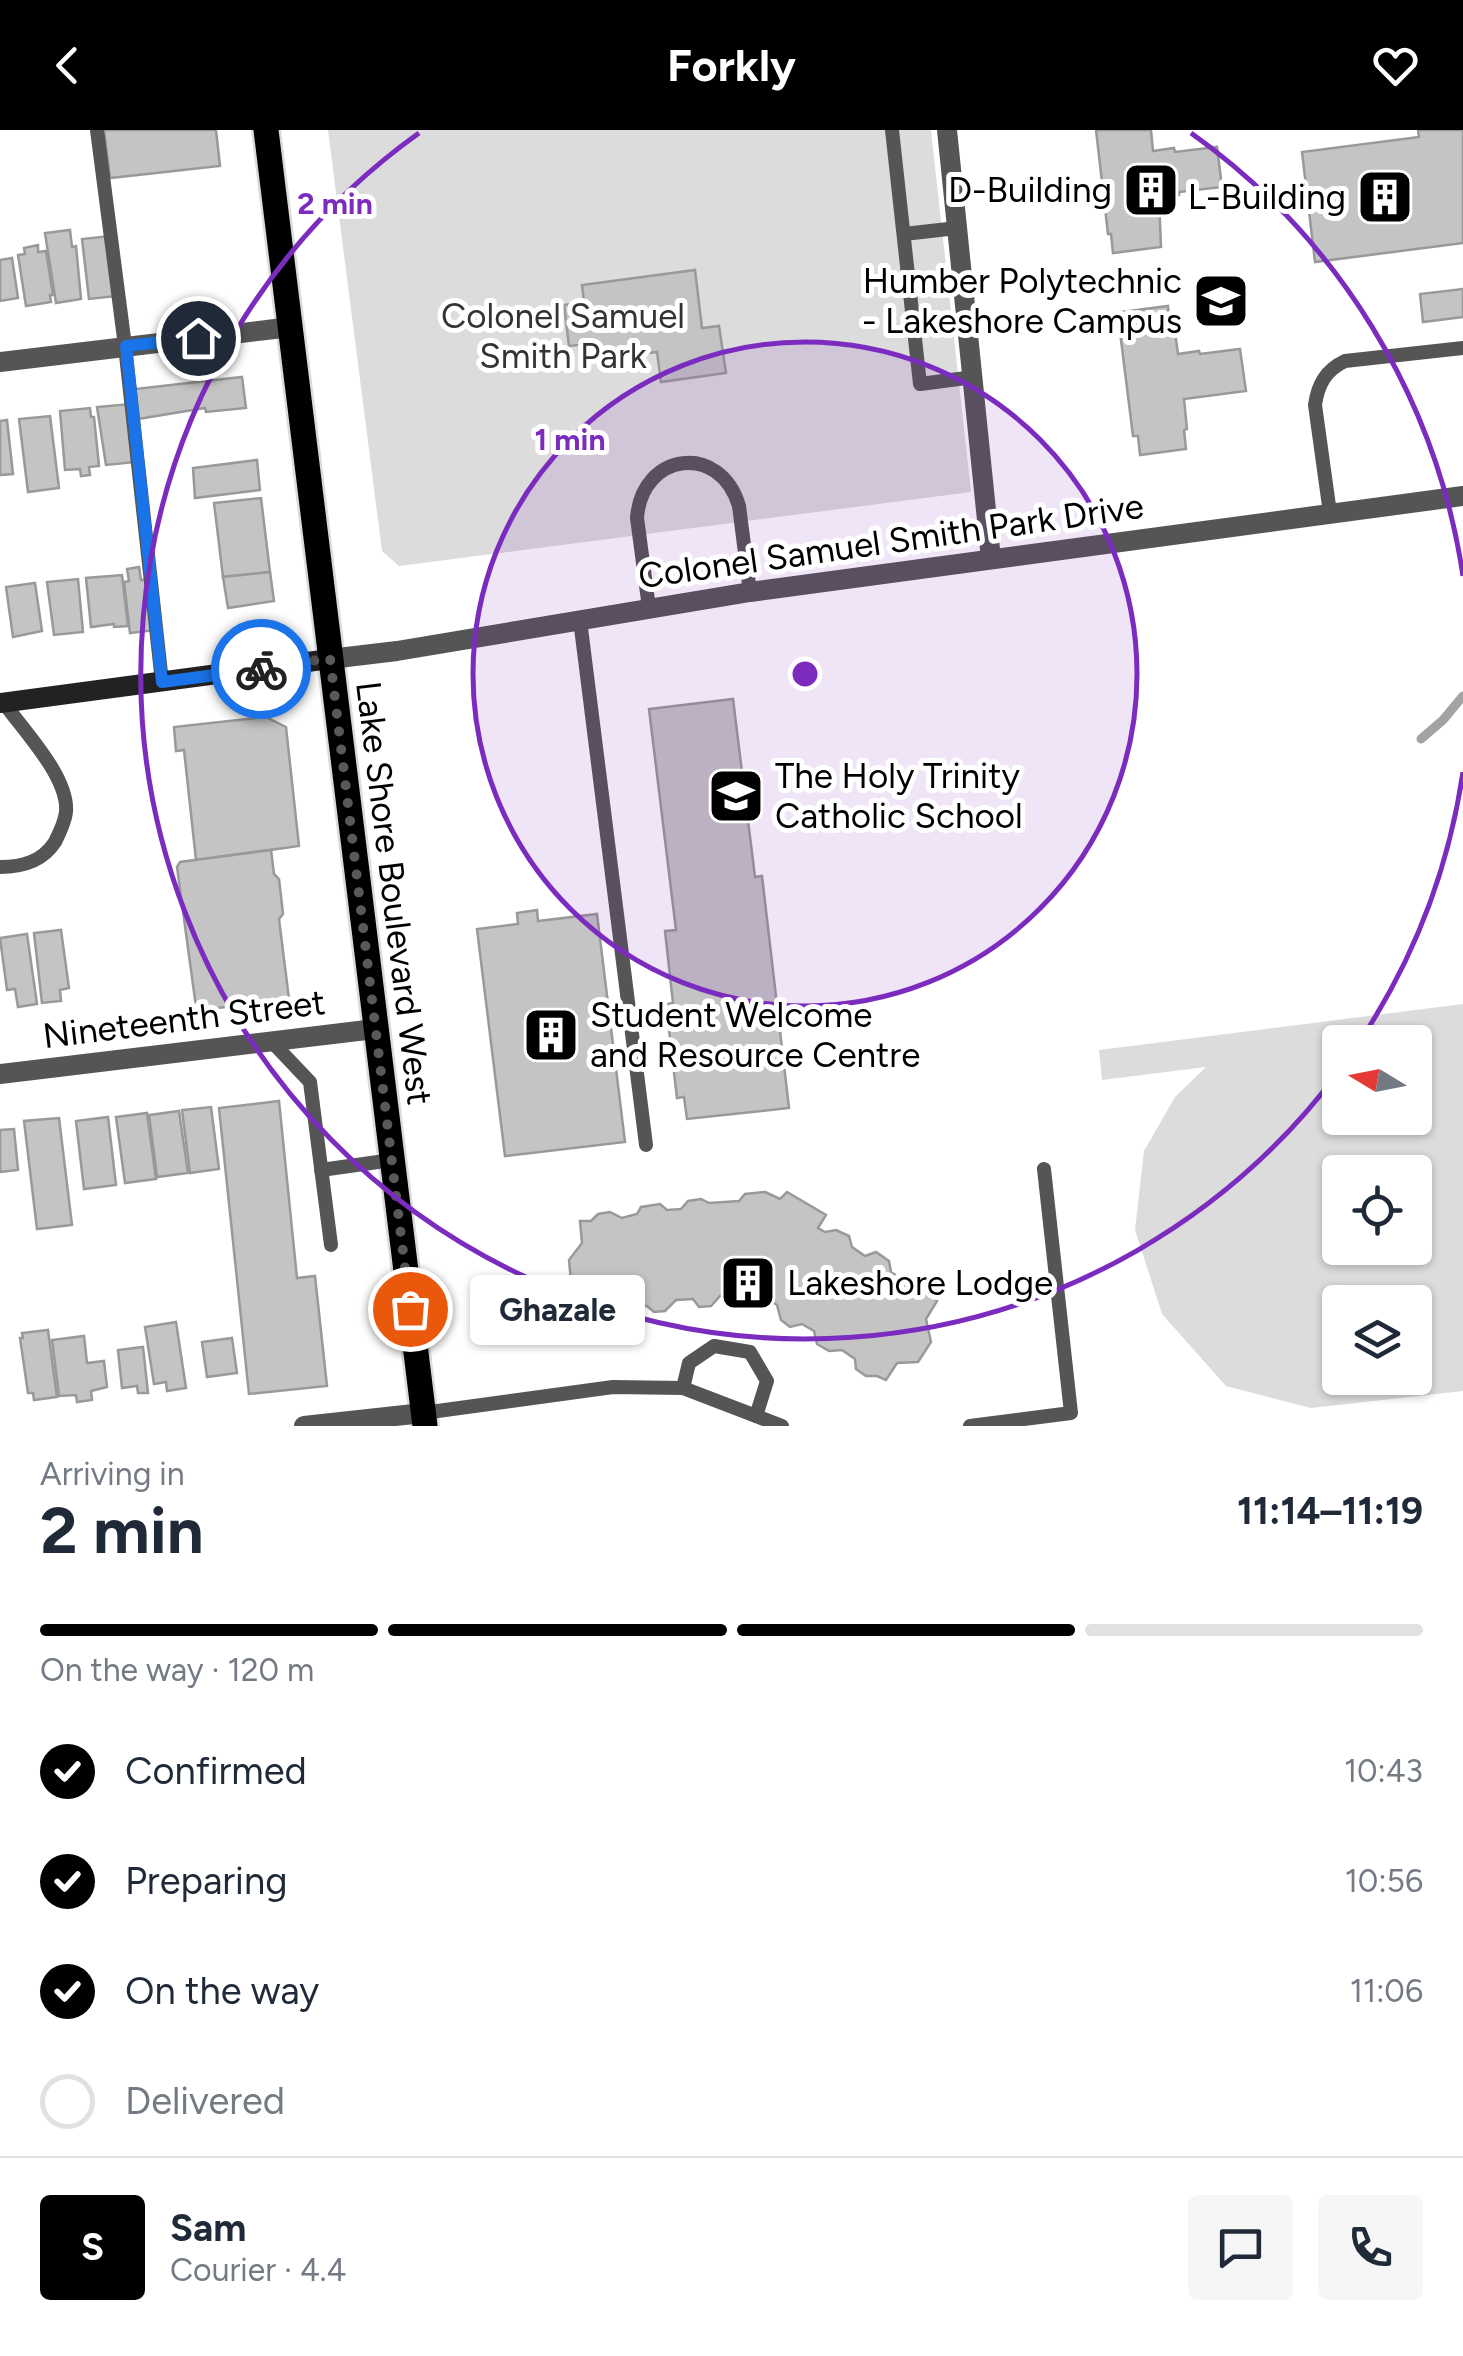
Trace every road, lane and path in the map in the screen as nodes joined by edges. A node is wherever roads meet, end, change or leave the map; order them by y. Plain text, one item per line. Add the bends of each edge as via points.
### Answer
1 (97, 130) edge
2 (266, 130) edge
3 (892, 130) edge
4 (947, 130) edge
5 (958, 228) junction
6 (904, 234) junction
7 (290, 327) junction
8 (126, 346) junction
9 (1463, 348) edge
10 (0, 362) edge
11 (974, 377) junction
12 (1463, 496) edge
13 (1330, 513) junction
14 (991, 559) junction
15 (750, 592) junction
16 (649, 608) junction
17 (580, 620) junction
18 (330, 658) junction
19 (162, 682) junction
20 (2, 703) edge
21 (0, 867) edge
22 (375, 1029) junction
23 (273, 1043) junction
24 (0, 1074) edge
25 (646, 1145) dead end
26 (392, 1160) junction
27 (1044, 1169) dead end
28 (321, 1170) junction
29 (331, 1245) dead end
30 (683, 1388) junction
31 (756, 1416) junction
32 (424, 1420) edge
33 (304, 1426) edge
34 (782, 1426) edge
35 (970, 1426) edge

1 - 8 lane
2 - 7 main road, Lake Shore Boulevard West
3 - 6 lane
4 - 5 street
5 - 6 lane
5 - 11 street
6 - 11 lane via 920,384
7 - 8 street
7 - 18 main road, Lake Shore Boulevard West
8 - 10 street
8 - 19 lane
9 - 13 lane via 1345,361 1328,372 1315,405
11 - 14 street
12 - 13 street, Colonel Samuel Smith Park Drive
13 - 14 street, Colonel Samuel Smith Park Drive
14 - 15 street, Colonel Samuel Smith Park Drive
15 - 16 street, Colonel Samuel Smith Park Drive
15 - 16 lane via 735,492 703,464 674,464 650,480 638,504
16 - 17 street, Colonel Samuel Smith Park Drive
17 - 18 street, Colonel Samuel Smith Park Drive
17 - 25 lane
18 - 19 main road
18 - 22 main road, Lake Shore Boulevard West
19 - 20 main road
20 - 21 lane via 54,772 66,812 48,852 19,867
22 - 23 street, Nineteenth Street
22 - 26 main road, Lake Shore Boulevard West
23 - 24 street, Nineteenth Street
23 - 28 lane via 310,1082
26 - 28 lane
26 - 32 main road, Lake Shore Boulevard West
27 - 35 lane via 1070,1413
28 - 29 lane
30 - 31 lane
30 - 31 lane via 689,1363 714,1346 750,1352 767,1381
30 - 32 lane via 613,1387
31 - 34 lane
32 - 33 street

